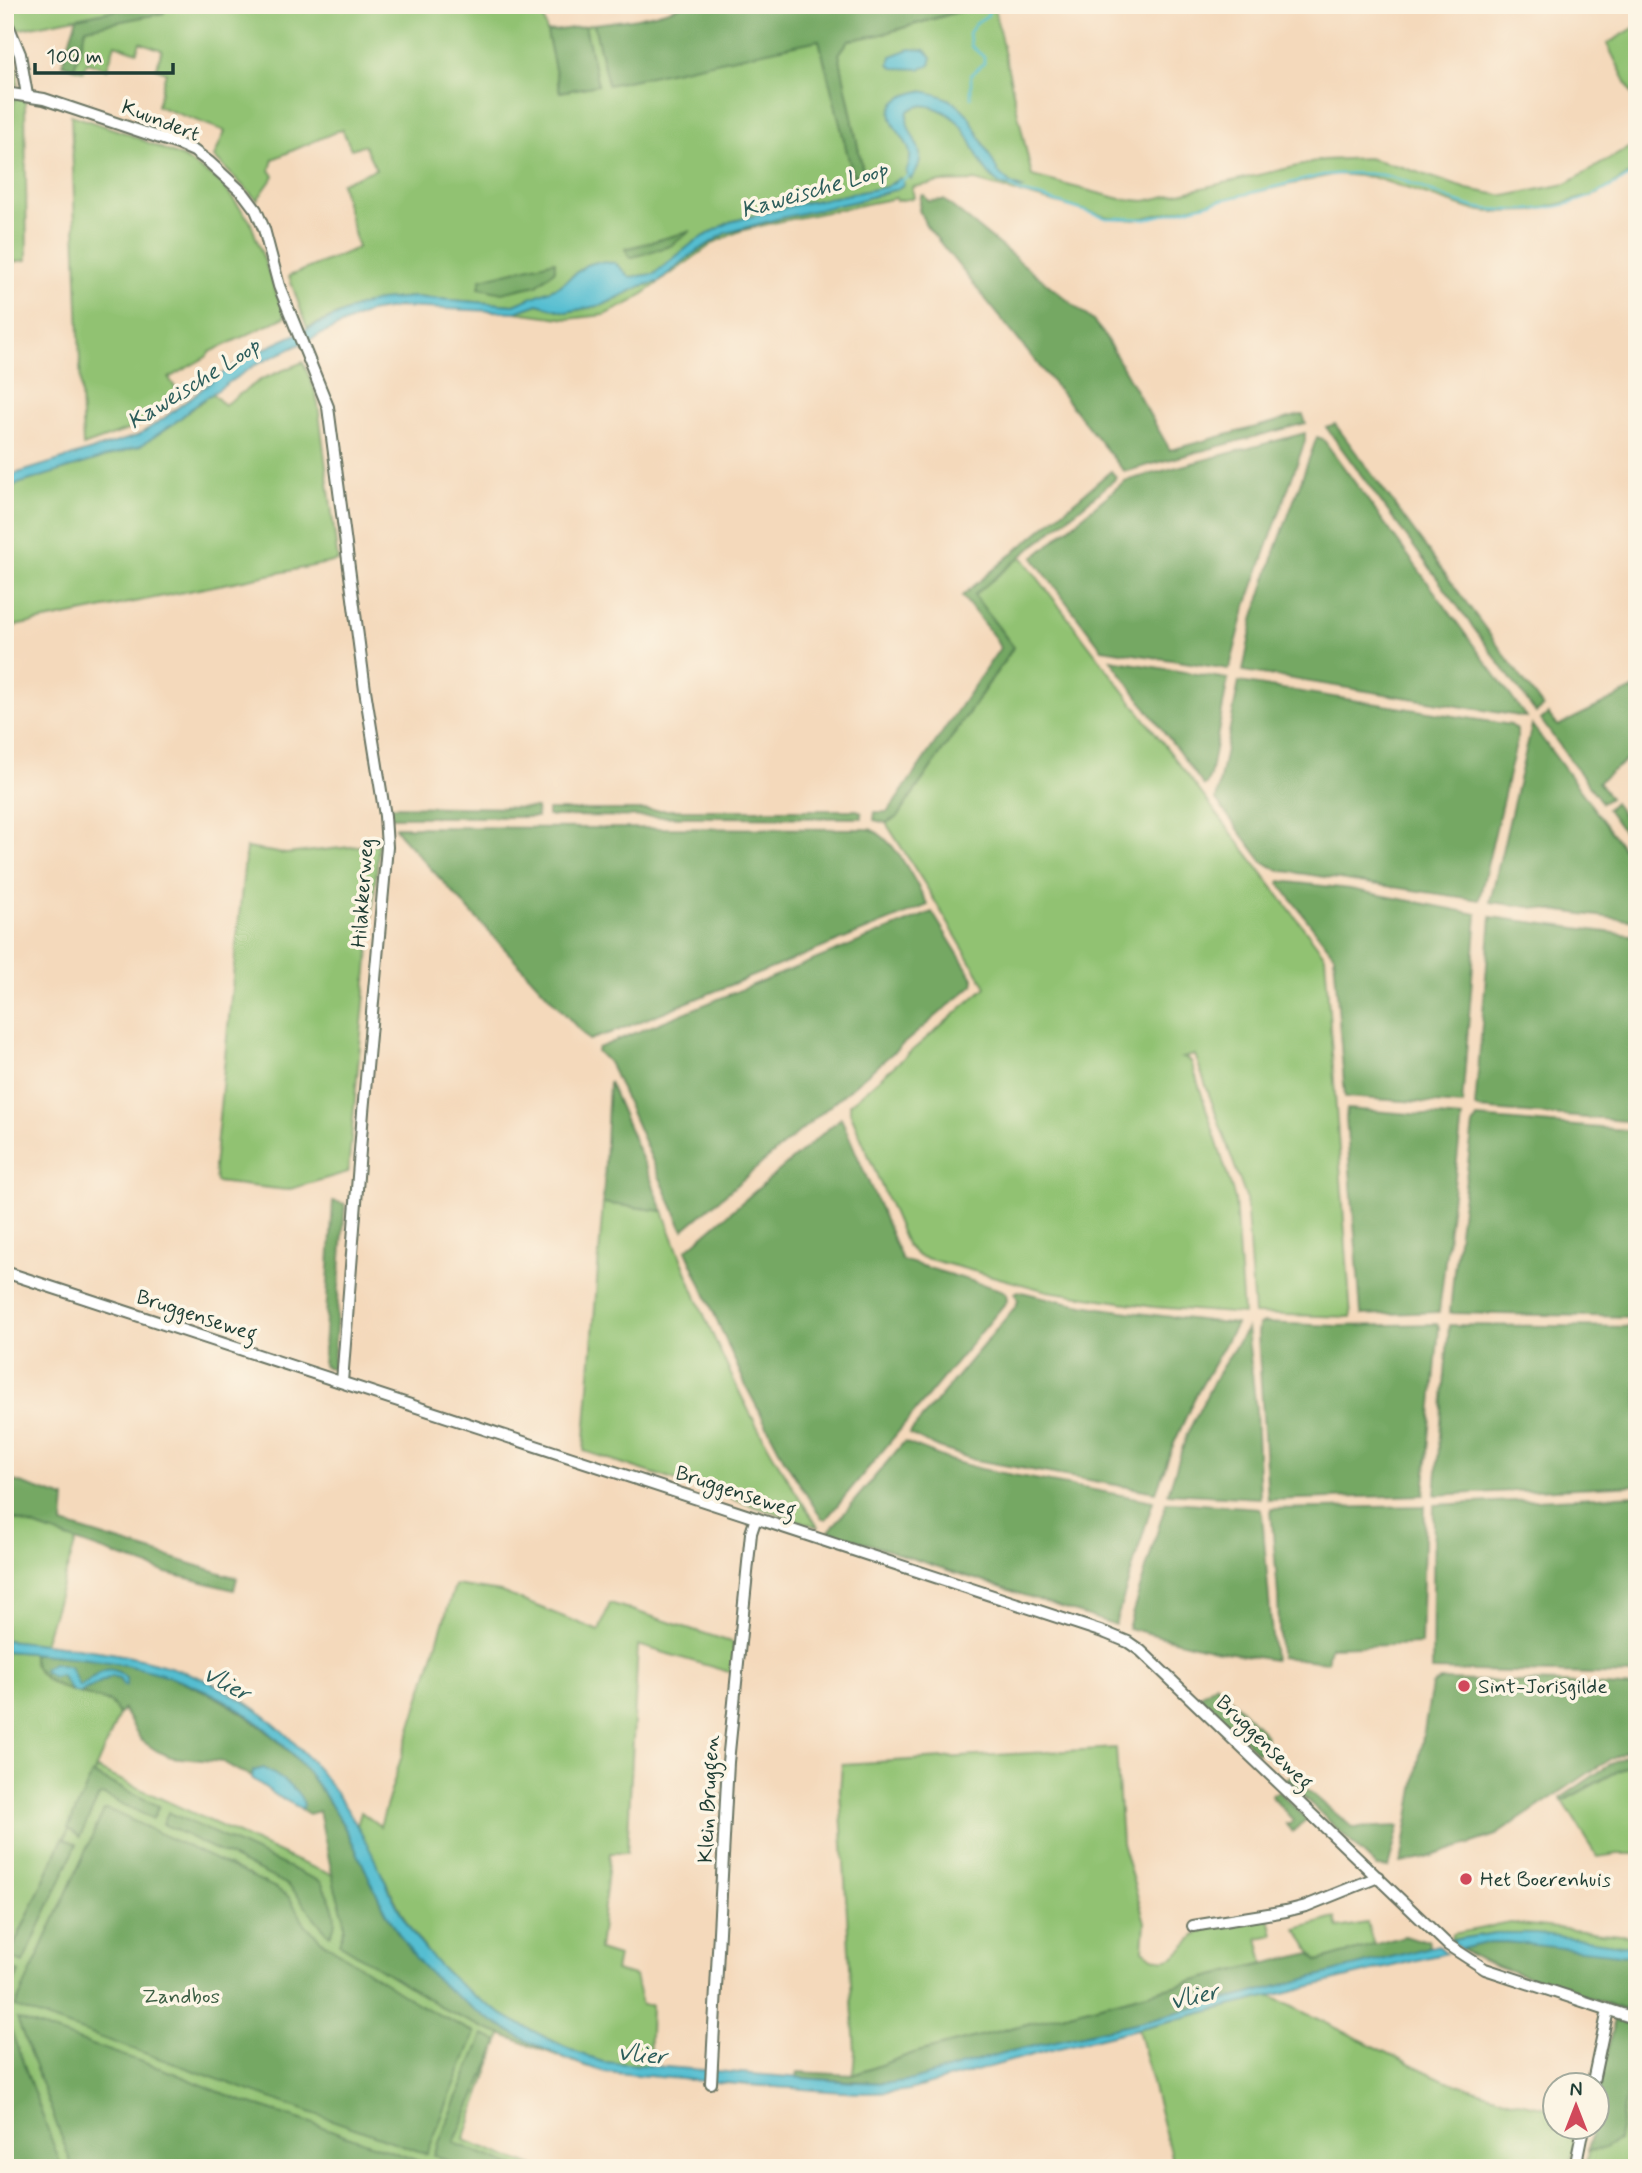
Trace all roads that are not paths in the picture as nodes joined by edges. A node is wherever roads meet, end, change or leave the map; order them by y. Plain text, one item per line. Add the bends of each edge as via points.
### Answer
1 (5, 18) edge
2 (5, 93) edge
3 (27, 95) junction
4 (300, 337) joint
5 (5, 1272) edge
6 (342, 1382) junction
7 (756, 1518) junction
8 (1391, 1873) dead end
9 (1382, 1881) junction
10 (1193, 1926) dead end
11 (1608, 2010) junction
12 (1637, 2019) edge
13 (1595, 2072) edge
14 (711, 2083) dead end
15 (1580, 2142) edge
16 (1575, 2168) edge

1 - 3 street via 20,54
2 - 3 street, Kuundert
3 - 4 street, Kuundert via 178,144 209,162 256,210
4 - 6 street, Hilakkerweg via 328,407 387,847
5 - 6 street, Bruggenseweg
6 - 7 street, Bruggenseweg
7 - 9 street, Bruggenseweg via 1128,1642
7 - 14 street, Klein Bruggen via 728,1762
8 - 9 street
9 - 10 street via 1286,1911
9 - 11 street, Bruggenseweg via 1472,1962
11 - 12 street, Bruggenseweg
11 - 13 street
15 - 16 street

